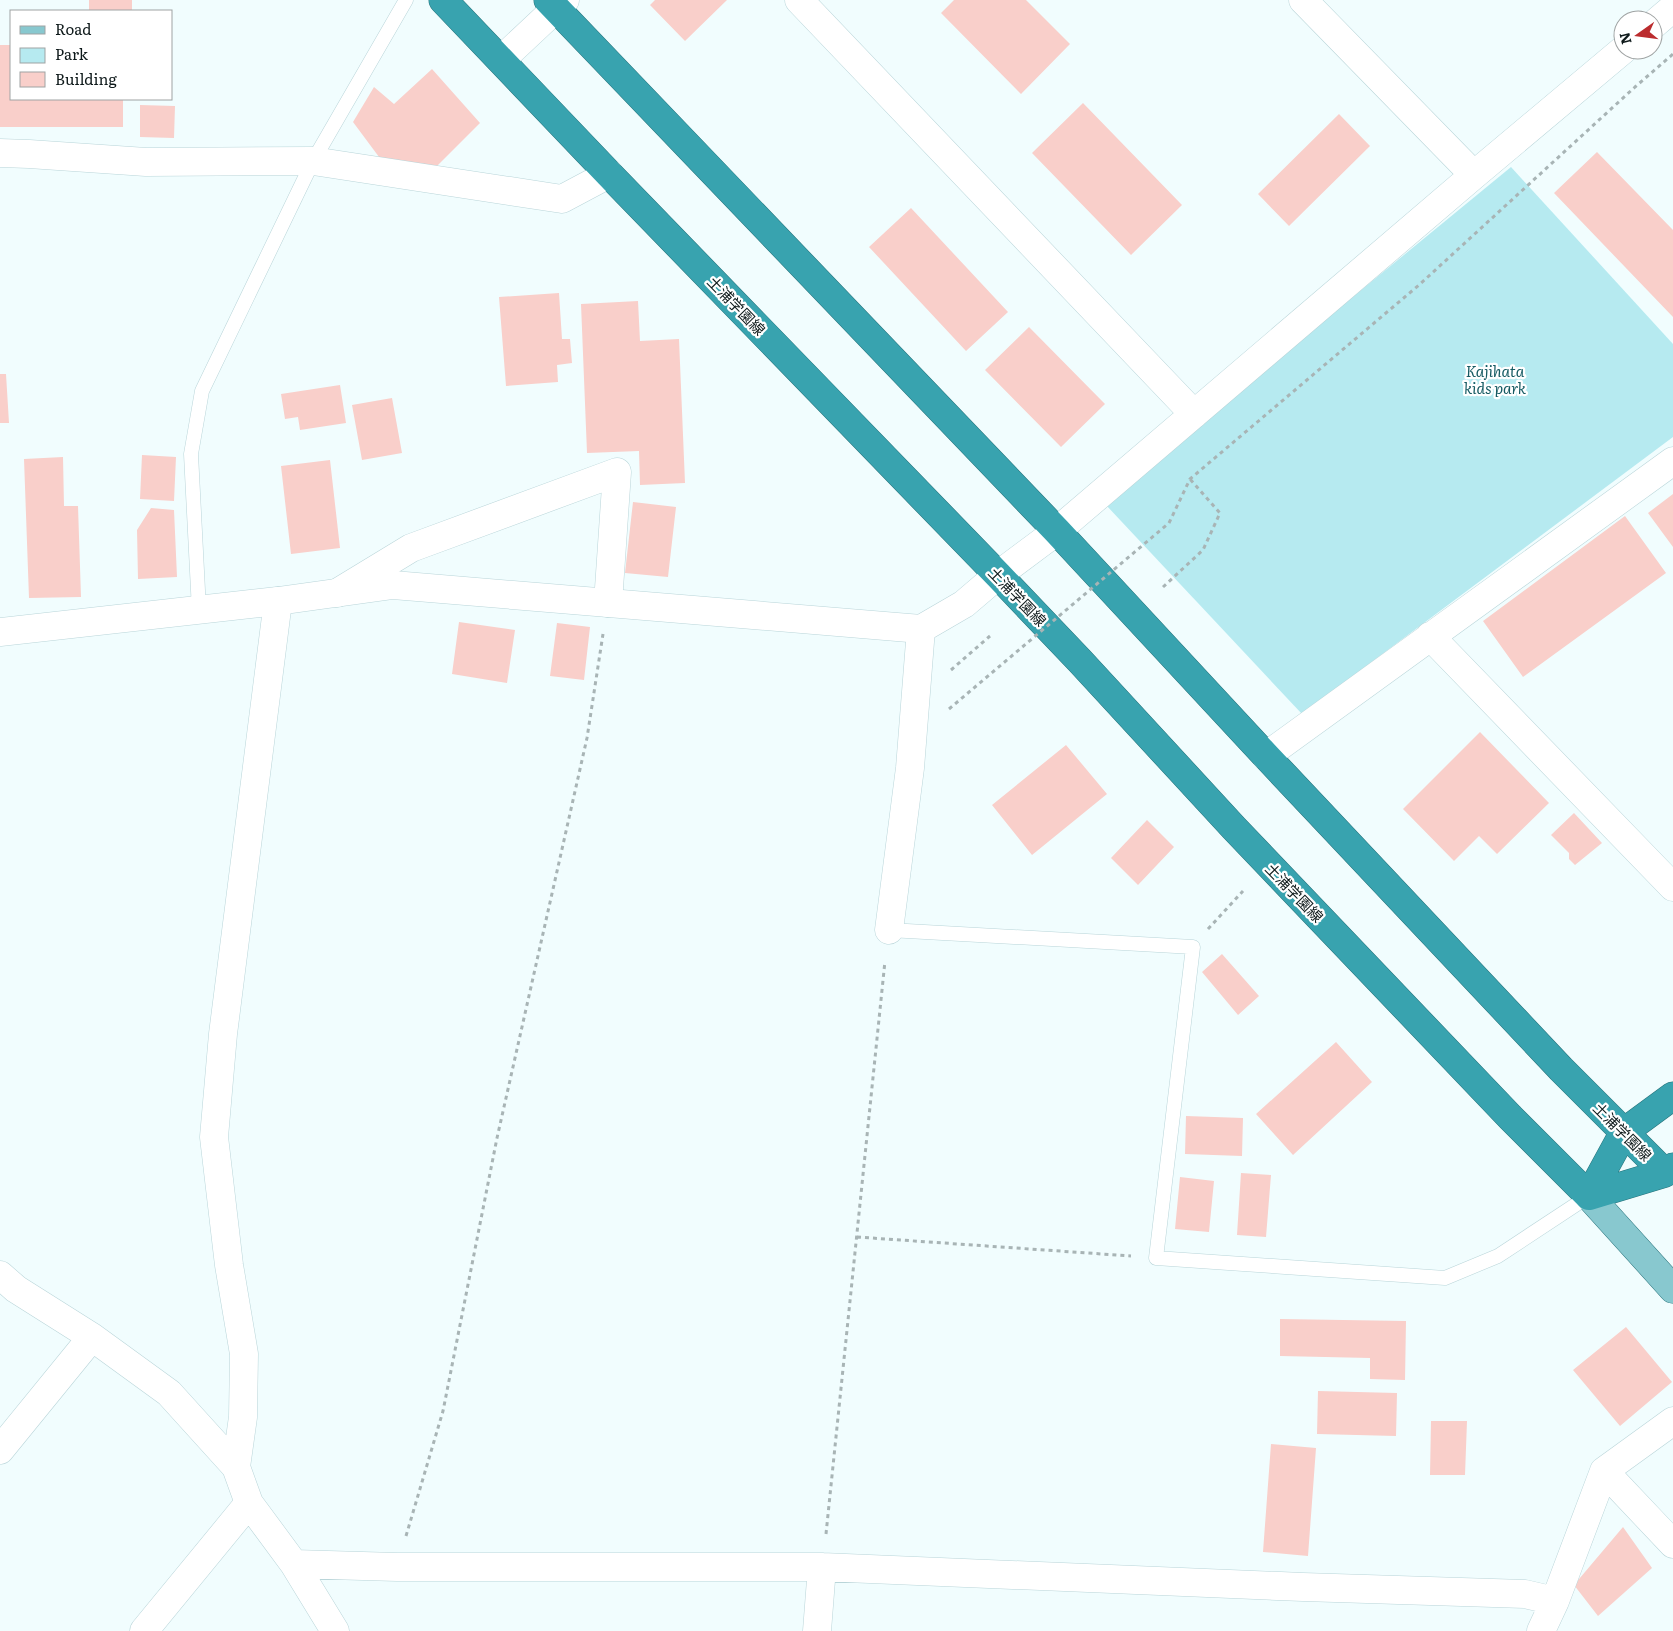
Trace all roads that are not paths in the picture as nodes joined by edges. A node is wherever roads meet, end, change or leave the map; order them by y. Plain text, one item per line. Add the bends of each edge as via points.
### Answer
1 (406, 0) edge
2 (444, 0) edge
3 (799, 0) edge
4 (1303, 0) edge
5 (556, 3) edge
6 (1673, 8) edge
7 (1663, 16) edge
8 (1613, 58) edge
9 (501, 60) junction
10 (0, 153) edge
11 (313, 161) junction
12 (609, 174) junction
13 (1474, 175) junction
14 (1194, 414) junction
15 (1673, 461) edge
16 (1058, 531) junction
17 (998, 575) junction
18 (337, 593) junction
19 (278, 601) junction
20 (608, 603) junction
21 (199, 610) junction
22 (921, 629) junction
23 (0, 632) edge
24 (1430, 636) junction
25 (1266, 756) junction
26 (1669, 876) edge
27 (889, 930) joint
28 (1673, 1096) edge
29 (1624, 1132) junction
30 (1670, 1174) edge
31 (1589, 1196) junction
32 (0, 1275) edge
33 (1673, 1289) edge
34 (92, 1337) junction
35 (1673, 1421) edge
36 (0, 1450) edge
37 (236, 1467) junction
38 (1604, 1471) junction
39 (250, 1503) junction
40 (1673, 1544) edge
41 (294, 1564) junction
42 (822, 1567) junction
43 (1555, 1600) junction
44 (326, 1627) edge
45 (144, 1631) edge
46 (817, 1631) edge
47 (1541, 1631) edge

1 - 11 lane
2 - 9 highway, 土浦学園線
3 - 14 street
4 - 13 street
5 - 9 street
5 - 16 highway, 土浦学園線
6 - 7 street
8 - 13 street
9 - 12 highway, 土浦学園線
10 - 11 street via 146,162
11 - 12 street via 562,199
11 - 21 lane via 202,391 191,454
12 - 17 highway, 土浦学園線
13 - 14 street
14 - 16 street
15 - 24 street
16 - 17 street
16 - 25 highway, 土浦学園線
17 - 22 street via 964,604
17 - 31 highway, 土浦学園線 via 1254,850
18 - 19 street
18 - 20 street via 394,585
18 - 20 street via 412,548 617,472
19 - 21 street
19 - 37 street via 223,1034 214,1137 229,1265 244,1354 243,1417
20 - 22 street
21 - 23 street
22 - 27 street via 910,768
24 - 25 street
24 - 26 street
25 - 29 highway, 土浦学園線
27 - 31 lane via 1193,946 1156,1258 1445,1278 1498,1256
28 - 29 highway
29 - 30 highway, 土浦学園線
29 - 31 highway
30 - 31 highway
31 - 33 main road
32 - 34 street via 16,1289
34 - 36 street
34 - 37 street via 169,1393
35 - 38 street
37 - 39 street
38 - 40 street
38 - 43 street
39 - 41 street
39 - 45 street
41 - 42 street
41 - 44 street
42 - 43 street via 1525,1594
42 - 46 street
43 - 47 street

